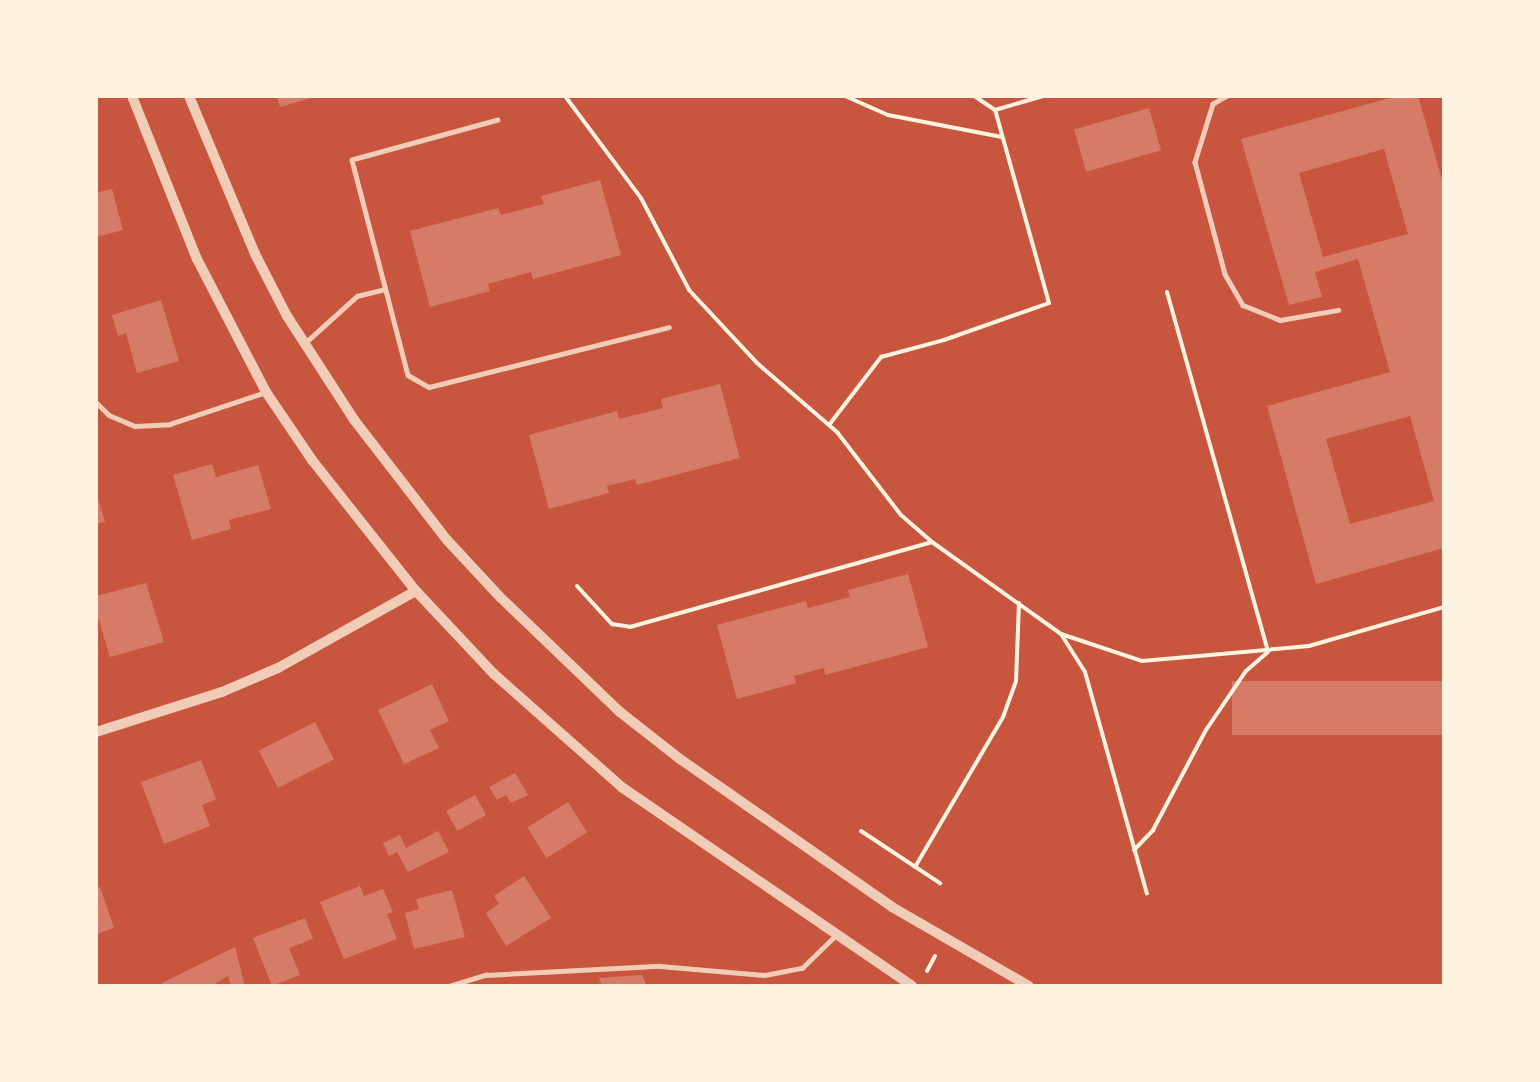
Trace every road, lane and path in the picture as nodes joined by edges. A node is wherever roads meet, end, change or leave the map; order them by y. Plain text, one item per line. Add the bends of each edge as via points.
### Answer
1 (132, 96) edge
2 (189, 96) edge
3 (565, 96) edge
4 (845, 96) edge
5 (974, 96) edge
6 (1043, 96) edge
7 (1227, 96) edge
8 (995, 110) junction
9 (498, 120) dead end
10 (1002, 137) junction
11 (384, 289) junction
12 (1167, 292) dead end
13 (1338, 309) dead end
14 (669, 327) dead end
15 (305, 343) junction
16 (266, 392) junction
17 (96, 402) edge
18 (829, 425) junction
19 (932, 542) junction
20 (577, 586) dead end
21 (416, 591) junction
22 (1019, 602) junction
23 (1444, 607) edge
24 (1061, 634) junction
25 (1269, 651) junction
26 (96, 732) edge
27 (861, 831) dead end
28 (1134, 850) junction
29 (915, 867) junction
30 (940, 883) dead end
31 (1146, 894) dead end
32 (835, 936) junction
33 (937, 953) dead end
34 (925, 974) dead end
35 (449, 986) edge
36 (912, 986) edge
37 (1029, 986) edge

1 - 16 street via 197,259
2 - 15 street via 255,254
3 - 18 path via 641,198 689,290 749,356
4 - 10 path via 888,115
5 - 8 path
6 - 8 path
7 - 13 lane via 1213,104 1195,162 1225,274 1243,305 1280,320
8 - 10 path
9 - 11 lane via 351,160
10 - 18 path via 1049,303 882,357
11 - 14 lane via 408,375 429,387
11 - 15 lane via 357,296
12 - 25 path
15 - 37 street via 355,421 447,540 507,605 620,712 892,907
16 - 17 lane via 170,424 135,426 109,415
16 - 21 street via 312,460
18 - 19 path via 853,450 901,515
19 - 20 path via 630,627 612,624
19 - 22 path
21 - 26 street via 278,668 222,692
21 - 32 street via 502,681 623,788
22 - 24 path
22 - 29 path via 1016,681 1003,717
23 - 25 path via 1309,646
24 - 25 path via 1142,661
24 - 28 path via 1085,672
25 - 28 path via 1246,671 1206,730 1153,830
27 - 29 path
28 - 31 path
29 - 30 path
32 - 35 lane via 802,968 765,975 660,966 486,975
32 - 36 street
33 - 34 path

